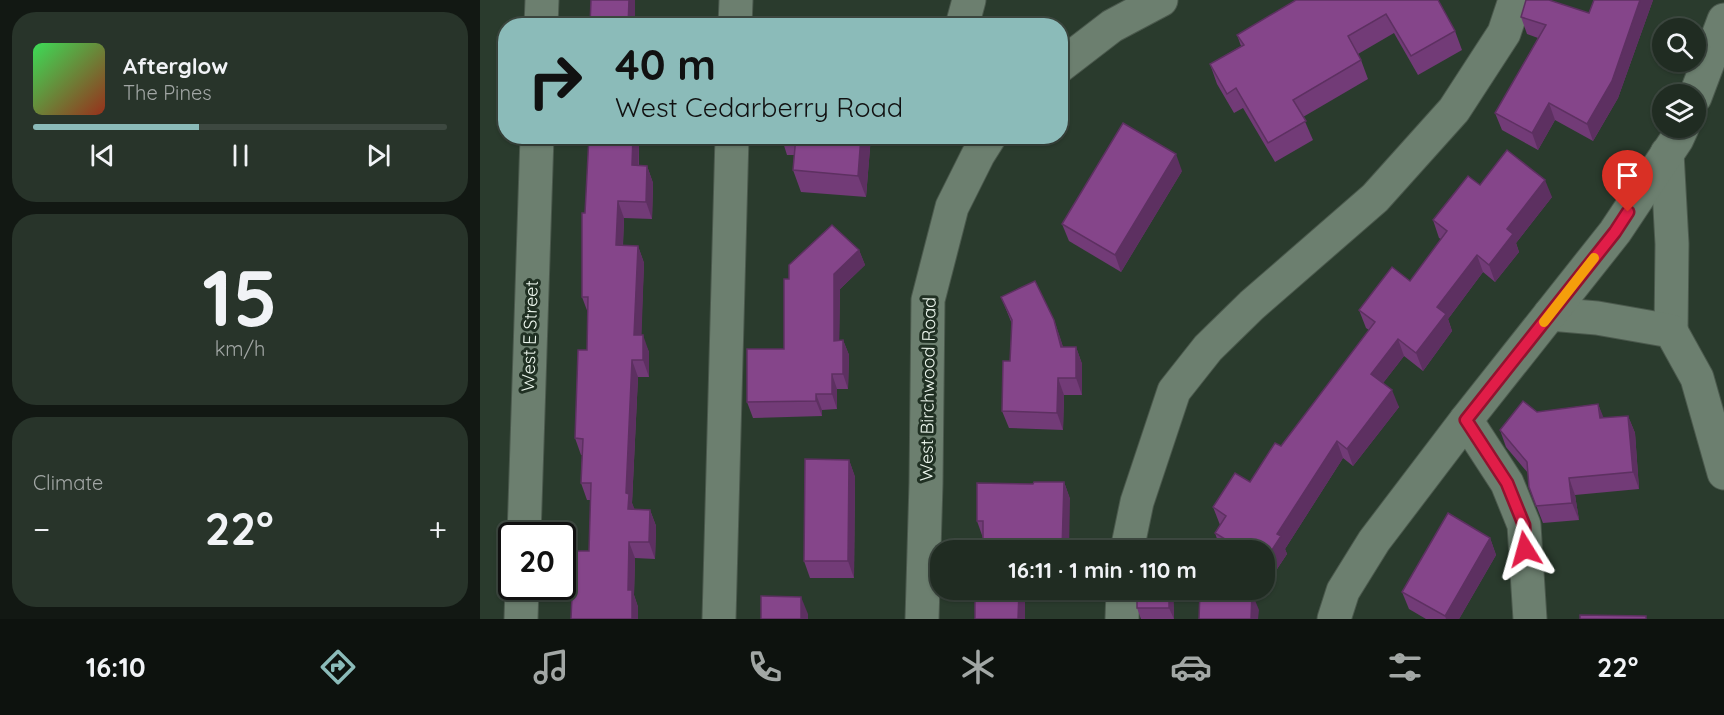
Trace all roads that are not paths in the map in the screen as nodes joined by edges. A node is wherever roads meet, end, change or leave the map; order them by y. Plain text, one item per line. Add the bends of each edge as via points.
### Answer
1 (542, 0) edge
2 (736, 0) edge
3 (969, 0) edge
4 (1515, 0) edge
5 (1138, 5) edge
6 (541, 18) edge
7 (735, 18) edge
8 (964, 18) edge
9 (1724, 20) edge
10 (1068, 60) edge
11 (1700, 84) edge
12 (1675, 140) edge
13 (537, 144) edge
14 (732, 144) edge
15 (985, 144) edge
16 (1550, 314) junction
17 (1671, 331) junction
18 (1466, 420) junction
19 (1724, 473) edge
20 (524, 522) edge
21 (1129, 540) edge
22 (522, 600) edge
23 (1123, 600) edge
24 (521, 619) edge
25 (719, 619) edge
26 (922, 619) edge
27 (1122, 619) edge
28 (1334, 619) edge
29 (1530, 619) edge

1 - 6 street
2 - 7 street
3 - 8 street
4 - 21 street via 1504,33 1454,110 1375,198 1208,348 1174,391 1137,502
5 - 10 street
9 - 11 street
12 - 16 street via 1615,232
12 - 17 street
13 - 20 street, West E Street
14 - 25 street
15 - 26 street, West Birchwood Road via 952,207 927,300
16 - 17 street
16 - 18 street
17 - 19 street via 1697,378
18 - 28 street via 1374,541 1343,591
18 - 29 street via 1507,483 1524,525
22 - 24 street
23 - 27 street

